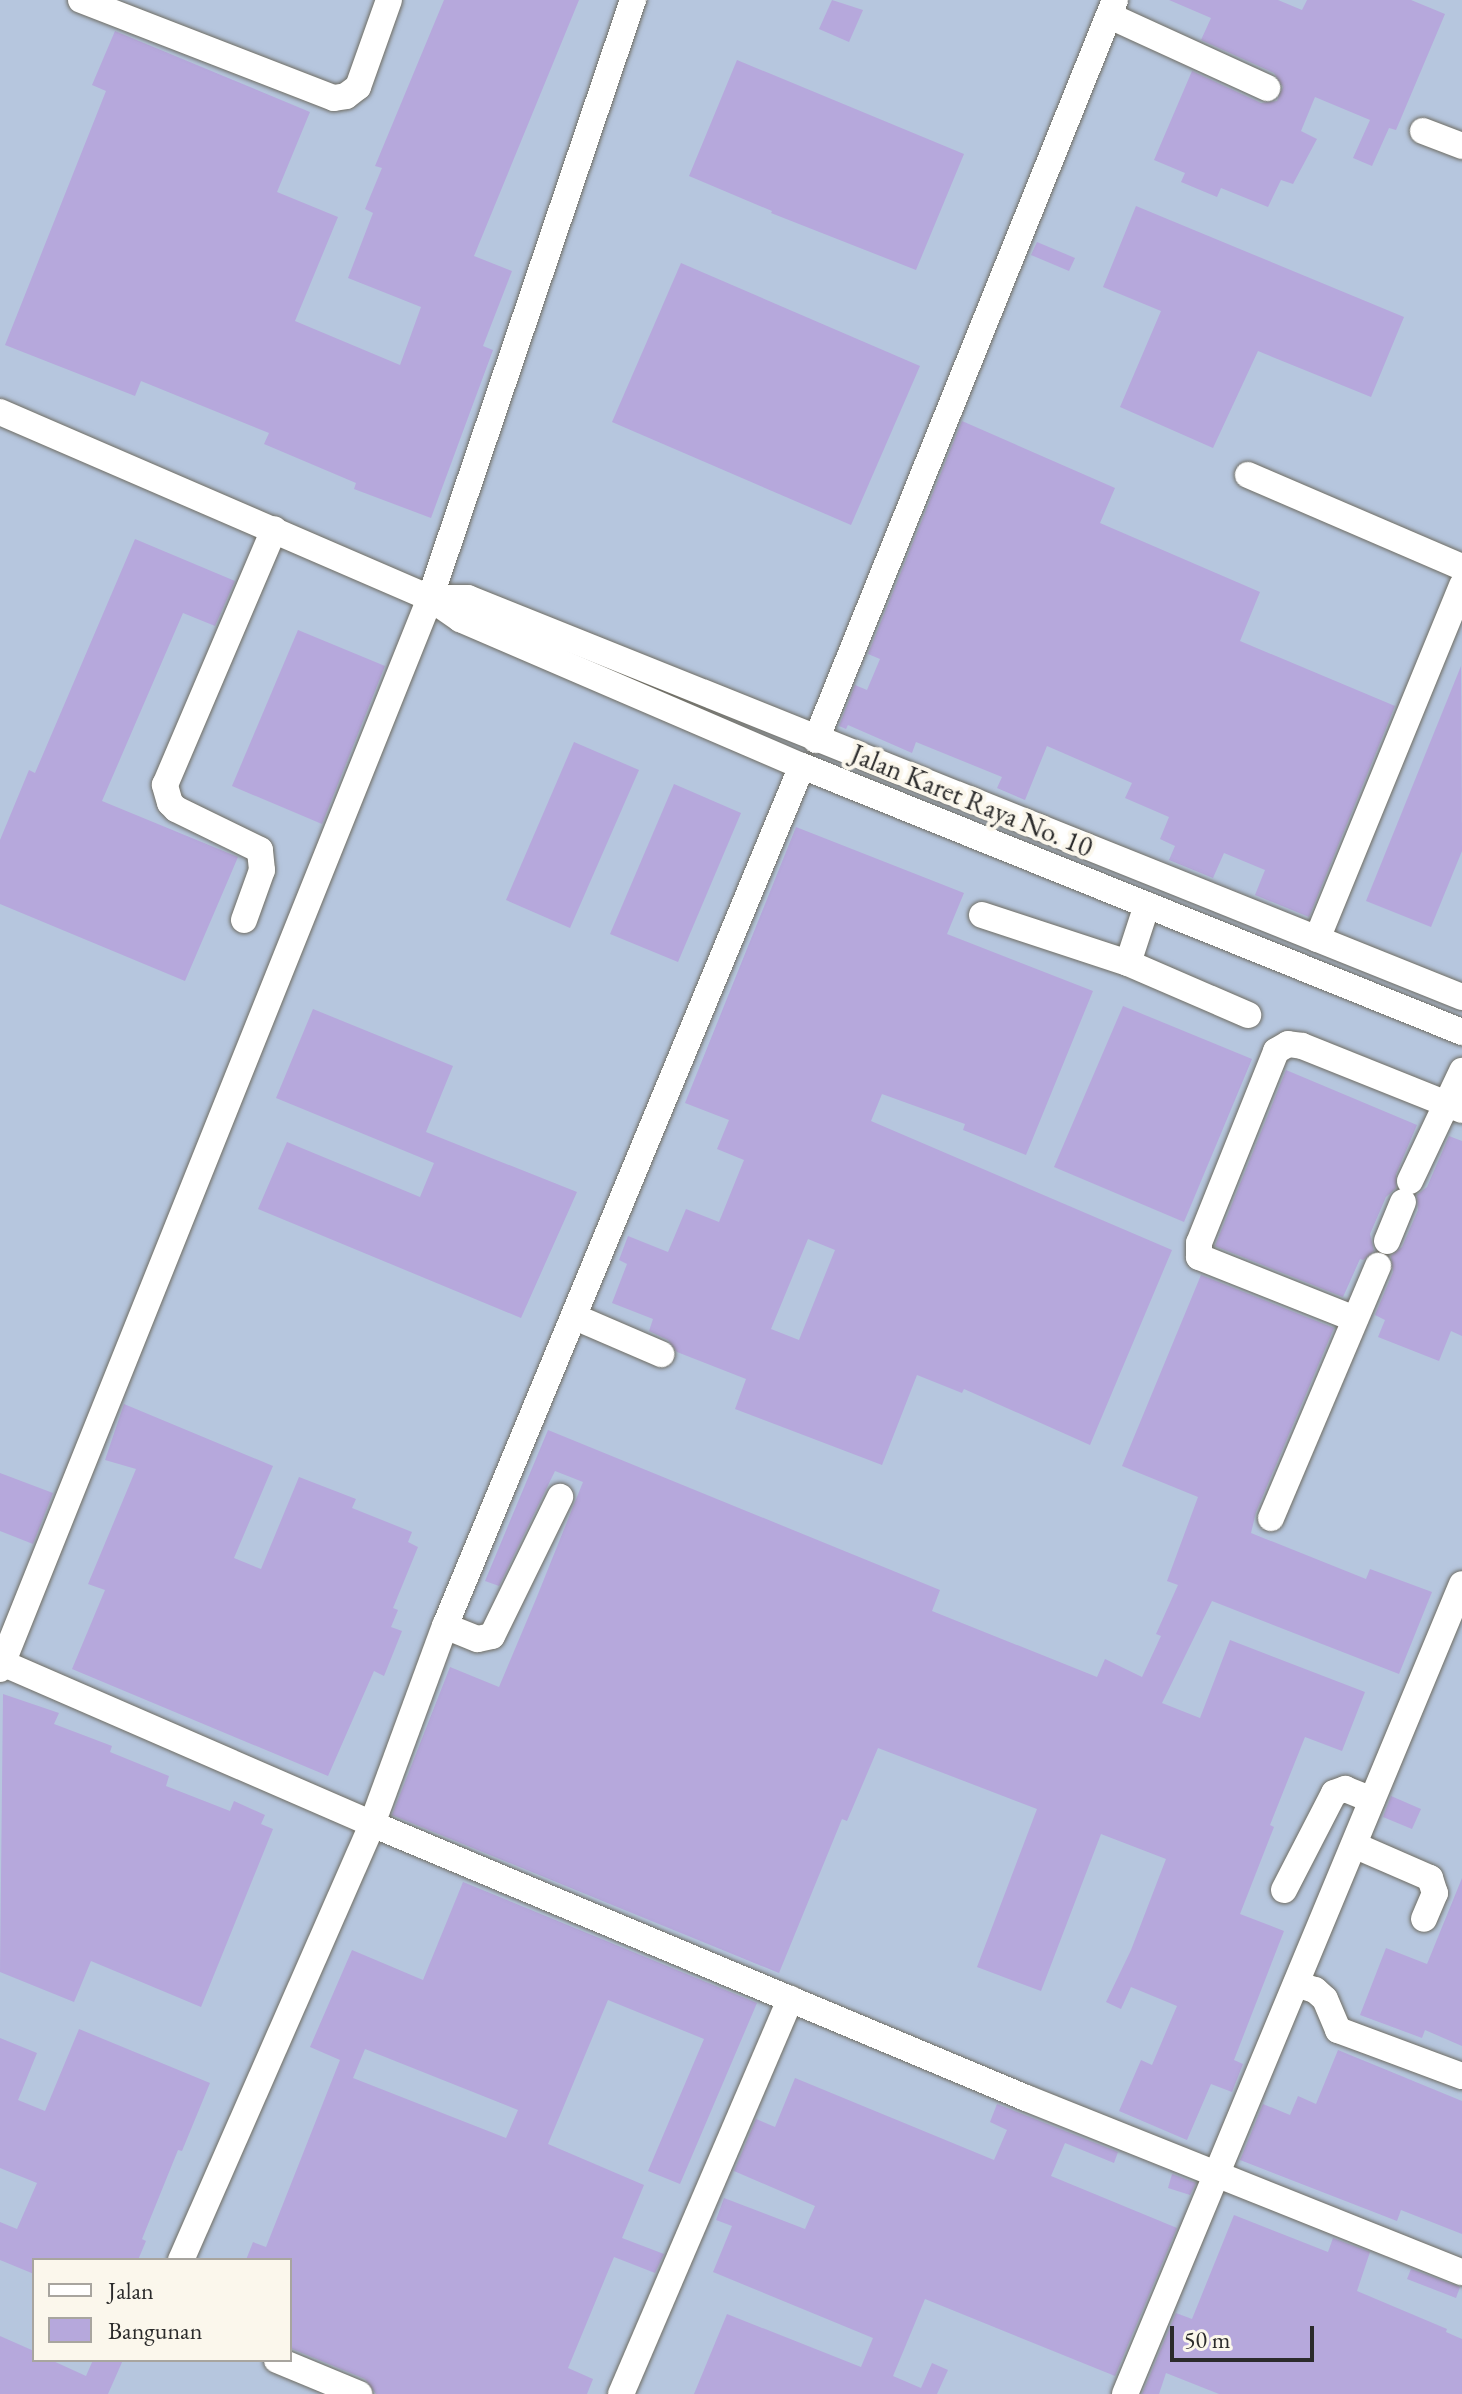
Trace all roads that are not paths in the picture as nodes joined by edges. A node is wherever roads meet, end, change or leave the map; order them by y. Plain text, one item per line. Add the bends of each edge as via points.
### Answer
1 (81, 0) edge
2 (389, 0) edge
3 (633, 0) edge
4 (1113, 8) edge
5 (1267, 88) dead end
6 (1423, 131) dead end
7 (1462, 146) edge
8 (0, 412) edge
9 (1248, 475) dead end
10 (274, 529) junction
11 (1462, 567) edge
12 (1462, 586) edge
13 (430, 598) junction
14 (464, 608) junction
15 (816, 740) junction
16 (802, 766) junction
17 (1147, 905) junction
18 (982, 915) dead end
19 (244, 920) dead end
20 (1317, 939) junction
21 (1128, 963) junction
22 (1462, 997) edge
23 (1248, 1015) dead end
24 (1462, 1032) edge
25 (1462, 1071) edge
26 (1455, 1108) edge
27 (1387, 1241) dead end
28 (1378, 1266) dead end
29 (575, 1317) junction
30 (1355, 1319) junction
31 (661, 1354) dead end
32 (560, 1497) dead end
33 (1271, 1518) dead end
34 (1462, 1584) edge
35 (445, 1626) junction
36 (1, 1664) edge
37 (1372, 1800) junction
38 (372, 1824) junction
39 (1354, 1845) junction
40 (1284, 1890) dead end
41 (1424, 1919) dead end
42 (1296, 1984) junction
43 (790, 1999) junction
44 (1462, 2076) edge
45 (1216, 2175) junction
46 (182, 2258) edge
47 (1462, 2272) edge
48 (282, 2362) edge
49 (359, 2394) edge
50 (621, 2394) edge
51 (1125, 2394) edge

1 - 2 street via 334,98 358,87
3 - 13 street
4 - 5 street
4 - 15 street
6 - 7 street
8 - 10 street
9 - 11 street
10 - 13 street
10 - 19 street via 165,785 176,809 260,850 262,870
12 - 20 street
13 - 14 street
13 - 36 street
14 - 15 street, Jalan Karet Raya No. 10
14 - 16 street, Jalan Karet Raya No. 10
15 - 20 street, Jalan Karet Raya No. 10
16 - 17 street, Jalan Karet Raya No. 10
16 - 29 street
17 - 21 street
17 - 24 street, Jalan Karet Raya No. 10
18 - 21 street
20 - 22 street, Jalan Karet Raya No. 10
21 - 23 street
25 - 26 street
26 - 27 street via 1406,1192
26 - 30 street via 1302,1046 1288,1044 1276,1051 1199,1243 1199,1257
28 - 30 street
29 - 31 street
29 - 35 street
30 - 33 street
32 - 35 street via 492,1636 478,1639
34 - 37 street
35 - 38 street
36 - 38 street
37 - 39 street
37 - 40 street via 1345,1789 1334,1793
38 - 43 street
38 - 46 street
39 - 41 street via 1430,1878 1435,1893
39 - 42 street
42 - 44 street via 1325,1999 1338,2030
42 - 45 street
43 - 45 street
43 - 50 street
45 - 47 street
45 - 51 street
48 - 49 street

